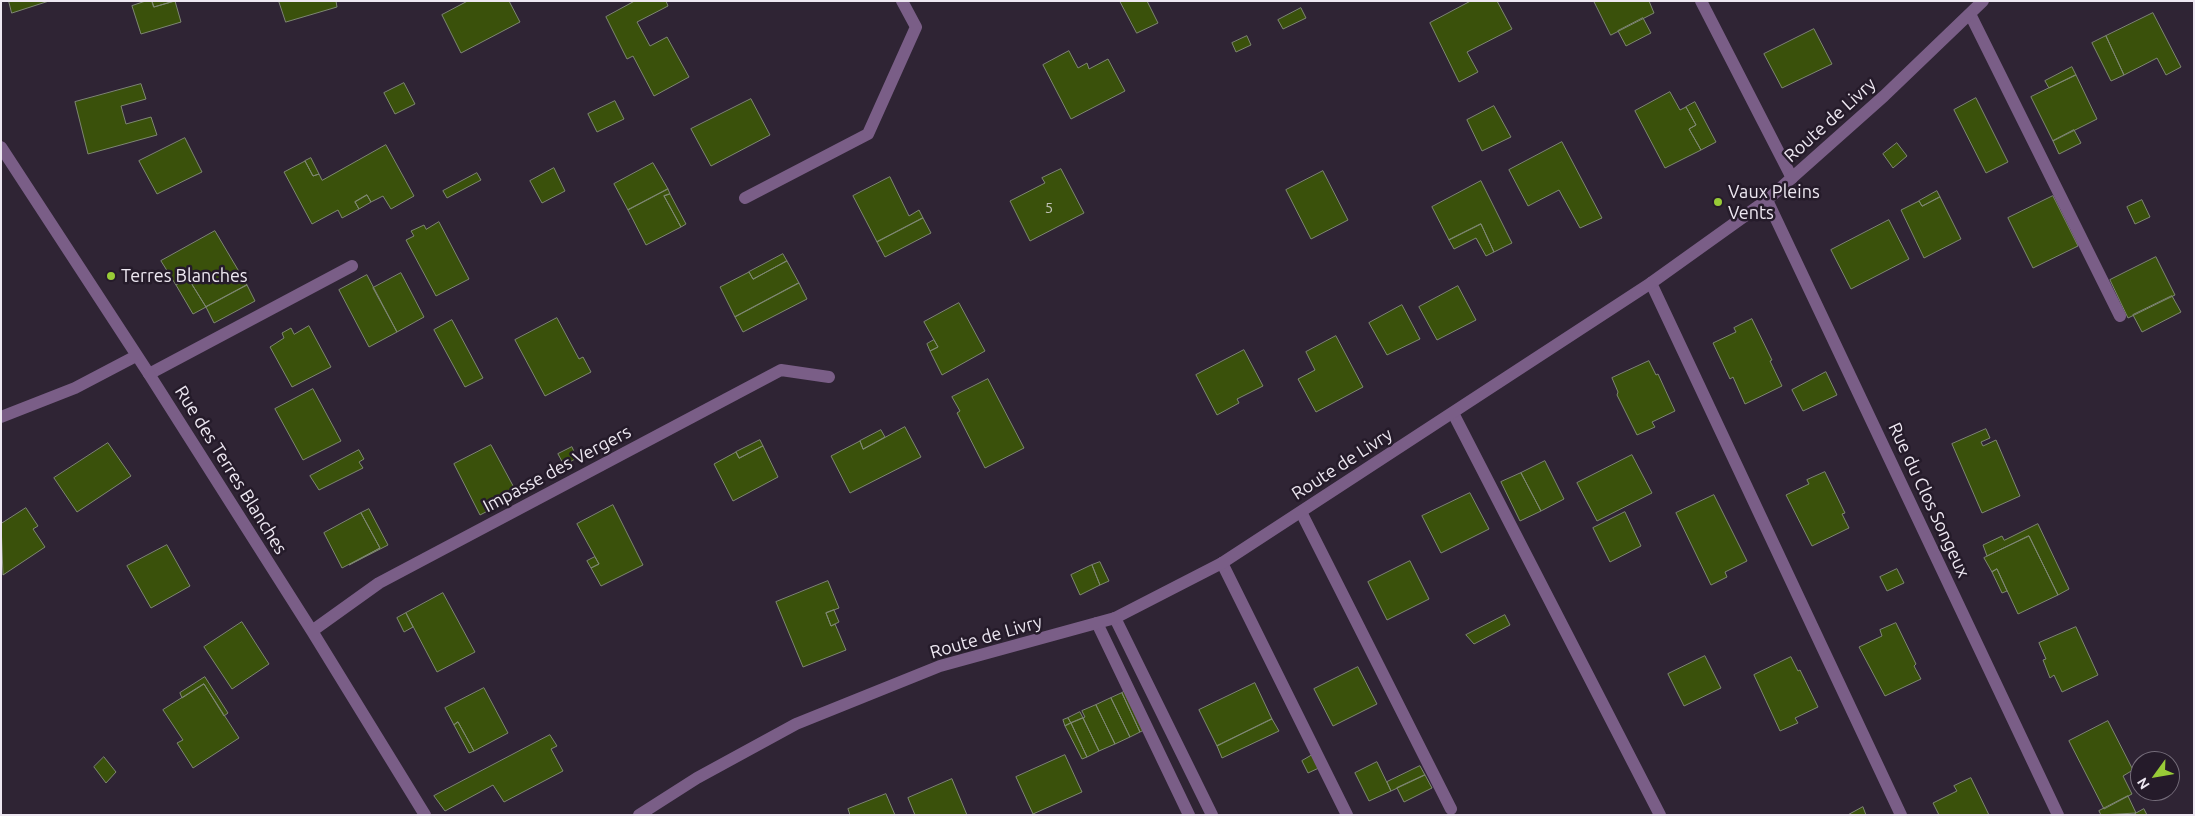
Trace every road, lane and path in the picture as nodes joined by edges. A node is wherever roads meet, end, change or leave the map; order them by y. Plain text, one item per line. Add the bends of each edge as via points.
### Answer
1 (902, 1) edge
2 (1701, 1) edge
3 (1983, 1) edge
4 (1970, 14) junction
5 (1, 147) edge
6 (1792, 178) junction
7 (745, 198) dead end
8 (1767, 200) junction
9 (352, 266) dead end
10 (1651, 283) junction
11 (2120, 316) dead end
12 (136, 356) junction
13 (149, 374) junction
14 (829, 377) dead end
15 (1453, 413) junction
16 (1, 418) edge
17 (1300, 512) junction
18 (1222, 563) junction
19 (1116, 618) junction
20 (1097, 623) junction
21 (312, 631) junction
22 (1451, 809) dead end
23 (425, 815) edge
24 (639, 815) edge
25 (1189, 815) edge
26 (1212, 815) edge
27 (1347, 815) edge
28 (1660, 815) edge
29 (1901, 815) edge
30 (2058, 815) edge

1 - 7 street via 916,27 868,134
2 - 6 street
3 - 4 street, Route de Livry
4 - 6 street, Route de Livry
4 - 11 street
5 - 12 street, Rue des Terres Blanches
6 - 8 street, Route de Livry
8 - 10 street, Route de Livry
8 - 30 street, Rue du Clos Songeux
9 - 13 street
10 - 15 street, Route de Livry
10 - 29 street
12 - 13 street, Rue des Terres Blanches
12 - 16 street via 74,388
13 - 21 street, Rue des Terres Blanches
14 - 21 street, Impasse des Vergers via 781,370 379,583
15 - 17 street, Route de Livry
15 - 28 street
17 - 18 street, Route de Livry
17 - 22 street
18 - 19 street, Route de Livry
18 - 27 street
19 - 20 street, Route de Livry
19 - 26 street
20 - 24 street, Route de Livry via 940,666 796,724 697,778
20 - 25 street
21 - 23 street, Rue des Terres Blanches

